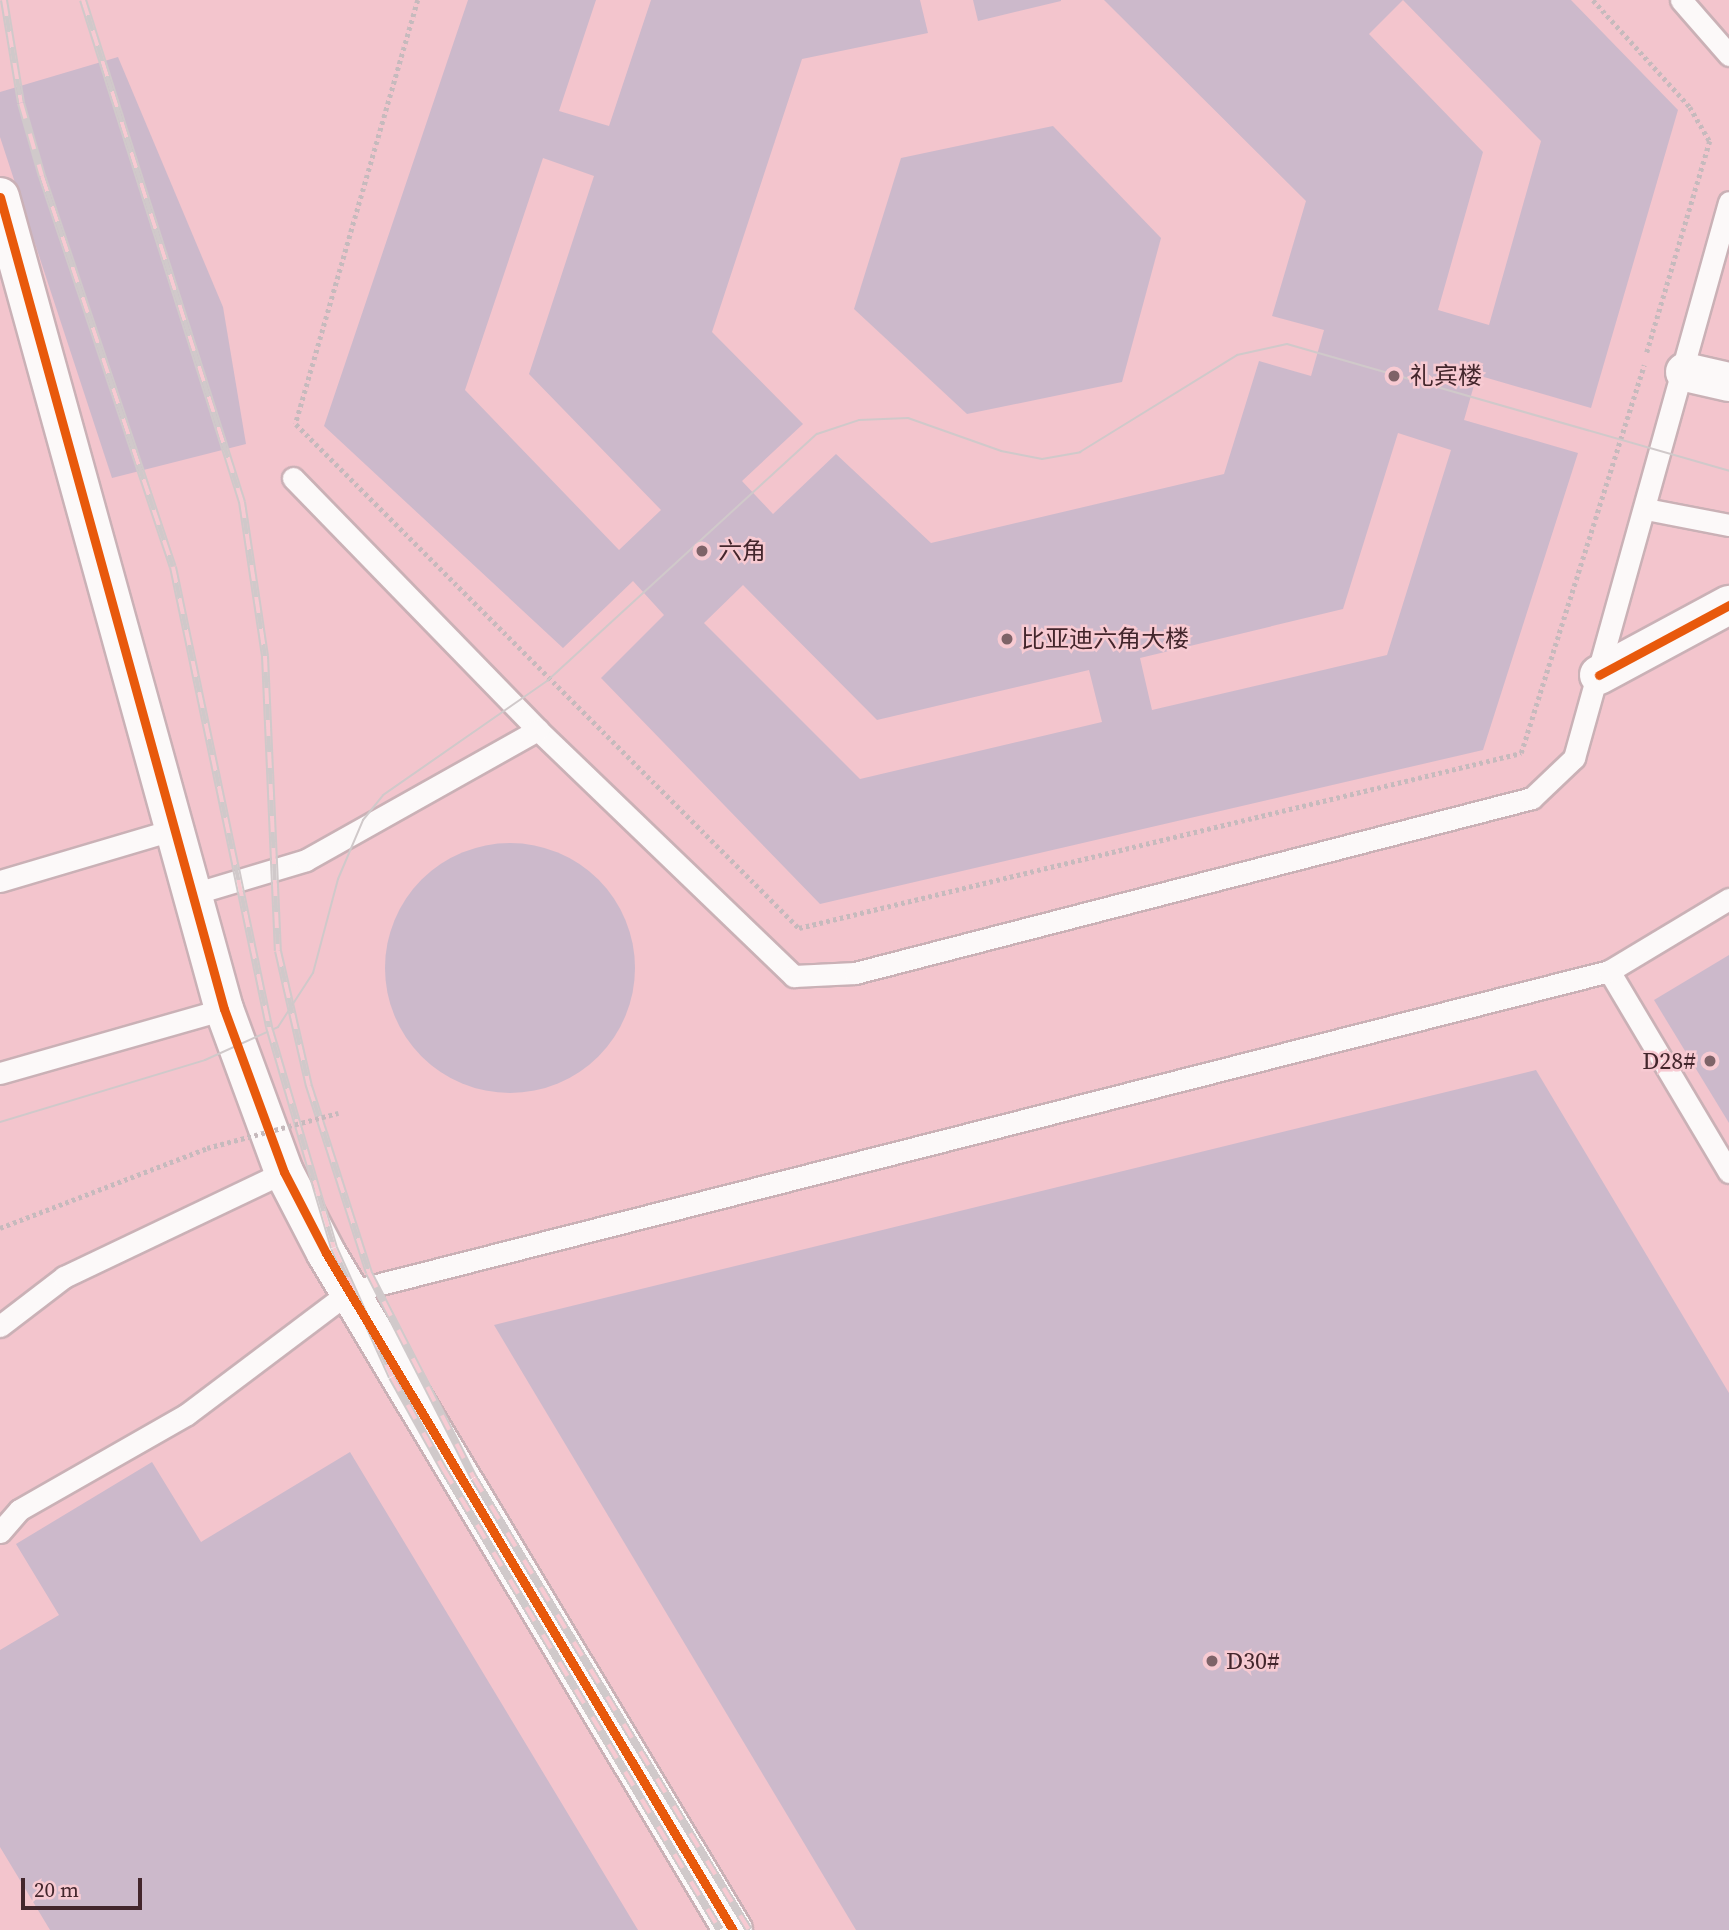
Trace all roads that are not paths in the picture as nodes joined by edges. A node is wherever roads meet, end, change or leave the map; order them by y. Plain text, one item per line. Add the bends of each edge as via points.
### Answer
1 (1681, 0) edge
2 (1729, 55) edge
3 (0, 197) edge
4 (1729, 202) edge
5 (1685, 372) junction
6 (1729, 382) edge
7 (293, 478) dead end
8 (1646, 509) junction
9 (1729, 525) edge
10 (1729, 606) edge
11 (1599, 675) junction
12 (538, 730) junction
13 (175, 829) junction
14 (0, 881) edge
15 (193, 894) junction
16 (1729, 899) edge
17 (1609, 971) junction
18 (224, 1009) junction
19 (0, 1073) edge
20 (285, 1172) junction
21 (1729, 1172) edge
22 (349, 1292) junction
23 (0, 1326) edge
24 (0, 1532) edge
25 (733, 1930) edge

1 - 2 lane
3 - 13 street
4 - 5 lane
5 - 6 street
5 - 8 lane
7 - 12 lane
8 - 9 lane
8 - 11 lane
10 - 11 street
11 - 12 lane via 1574,758 1532,798 855,973 794,976
12 - 15 lane via 306,860
13 - 14 lane
13 - 15 street
15 - 18 street
16 - 17 lane
17 - 21 lane
17 - 22 lane
18 - 19 lane
18 - 20 street
20 - 22 street
20 - 23 lane via 64,1277
22 - 24 lane via 187,1414 19,1510
22 - 25 street

